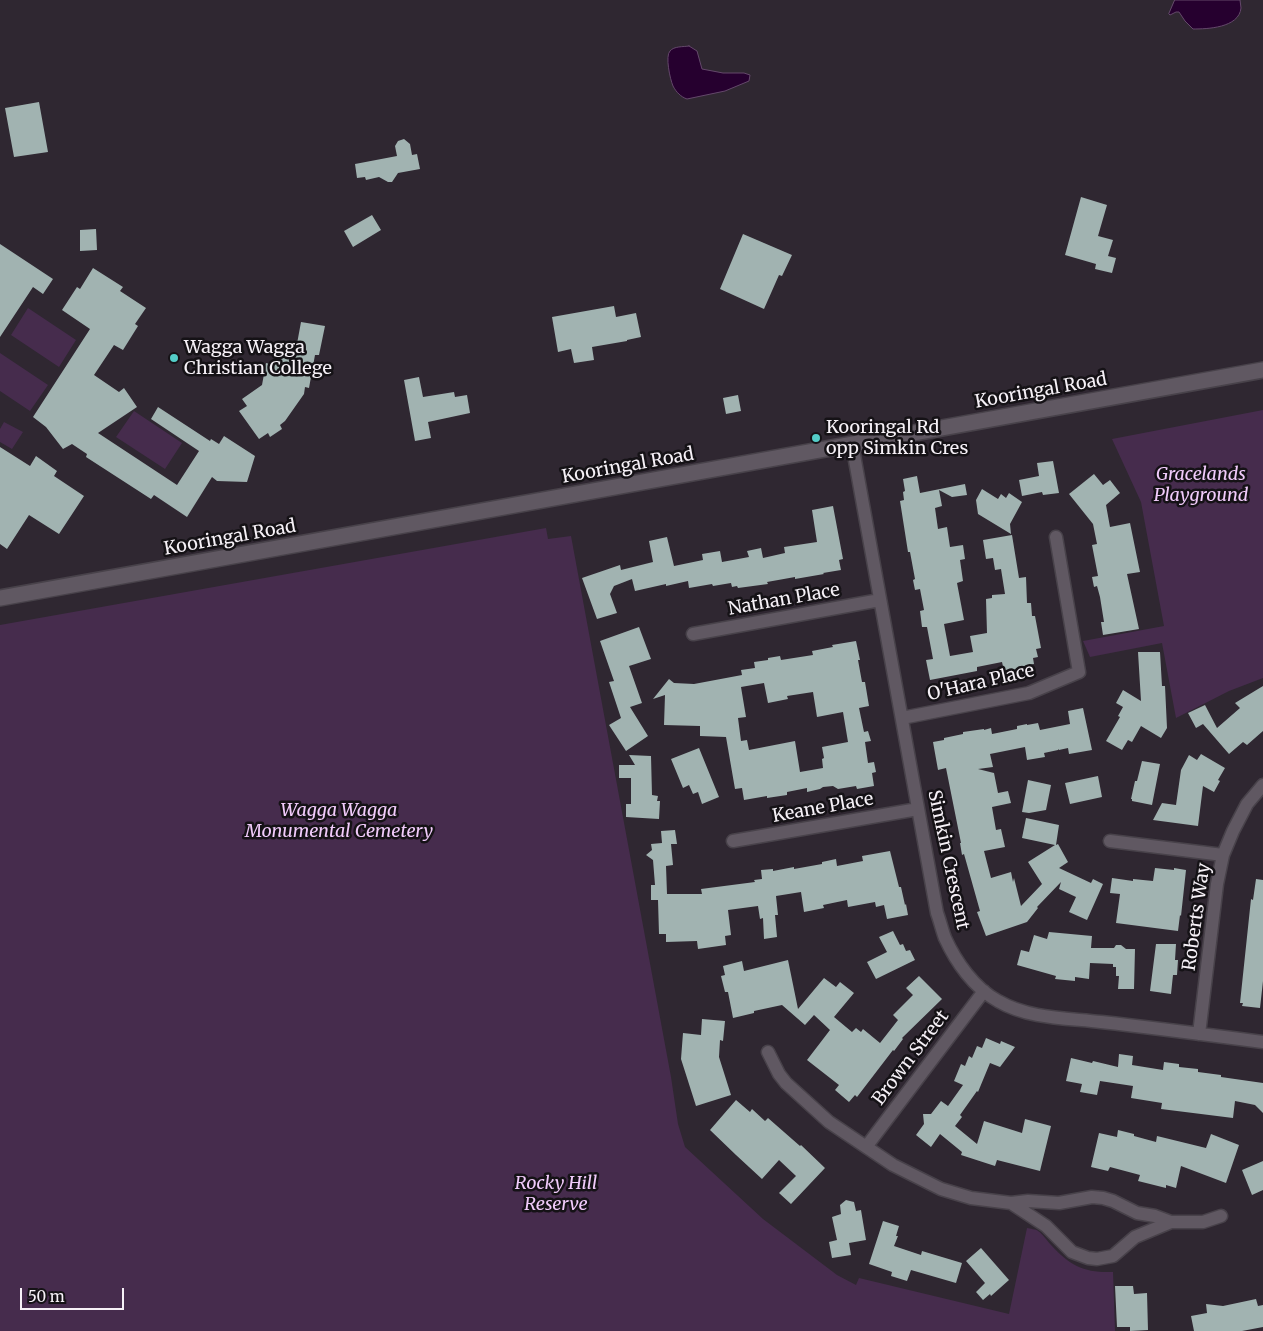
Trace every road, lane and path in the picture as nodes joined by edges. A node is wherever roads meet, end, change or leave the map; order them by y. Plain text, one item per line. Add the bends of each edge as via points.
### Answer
1 (1263, 370) edge
2 (852, 444) junction
3 (1056, 537) dead end
4 (0, 598) edge
5 (880, 600) junction
6 (693, 634) dead end
7 (902, 718) junction
8 (1263, 785) edge
9 (918, 809) junction
10 (733, 841) dead end
11 (1110, 841) dead end
12 (1223, 855) junction
13 (984, 991) junction
14 (1199, 1034) junction
15 (1263, 1042) edge
16 (768, 1052) dead end
17 (866, 1147) junction
18 (1011, 1203) junction
19 (1221, 1216) dead end
20 (1171, 1222) junction

1 - 2 main road, Kooringal Road
2 - 4 main road, Kooringal Road
2 - 5 street, Simkin Crescent
3 - 7 street, O'Hara Place via 1079,672 1029,693
5 - 6 street, Nathan Place
5 - 7 street, Simkin Crescent
7 - 9 street, Simkin Crescent
8 - 12 street, Roberts Way via 1247,804
9 - 10 street, Keane Place
9 - 13 street, Simkin Crescent via 937,913 945,936 955,958
11 - 12 street
12 - 14 street, Roberts Way
13 - 14 street, Simkin Crescent via 998,1001 1032,1014
13 - 17 street, Brown Street
14 - 15 street, Simkin Crescent
16 - 17 street via 792,1090 829,1122
17 - 18 street via 893,1165 941,1189 971,1198
18 - 20 street via 1059,1203 1097,1198
18 - 20 street via 1046,1226 1072,1252 1088,1258 1113,1256 1134,1237
19 - 20 street via 1203,1222

